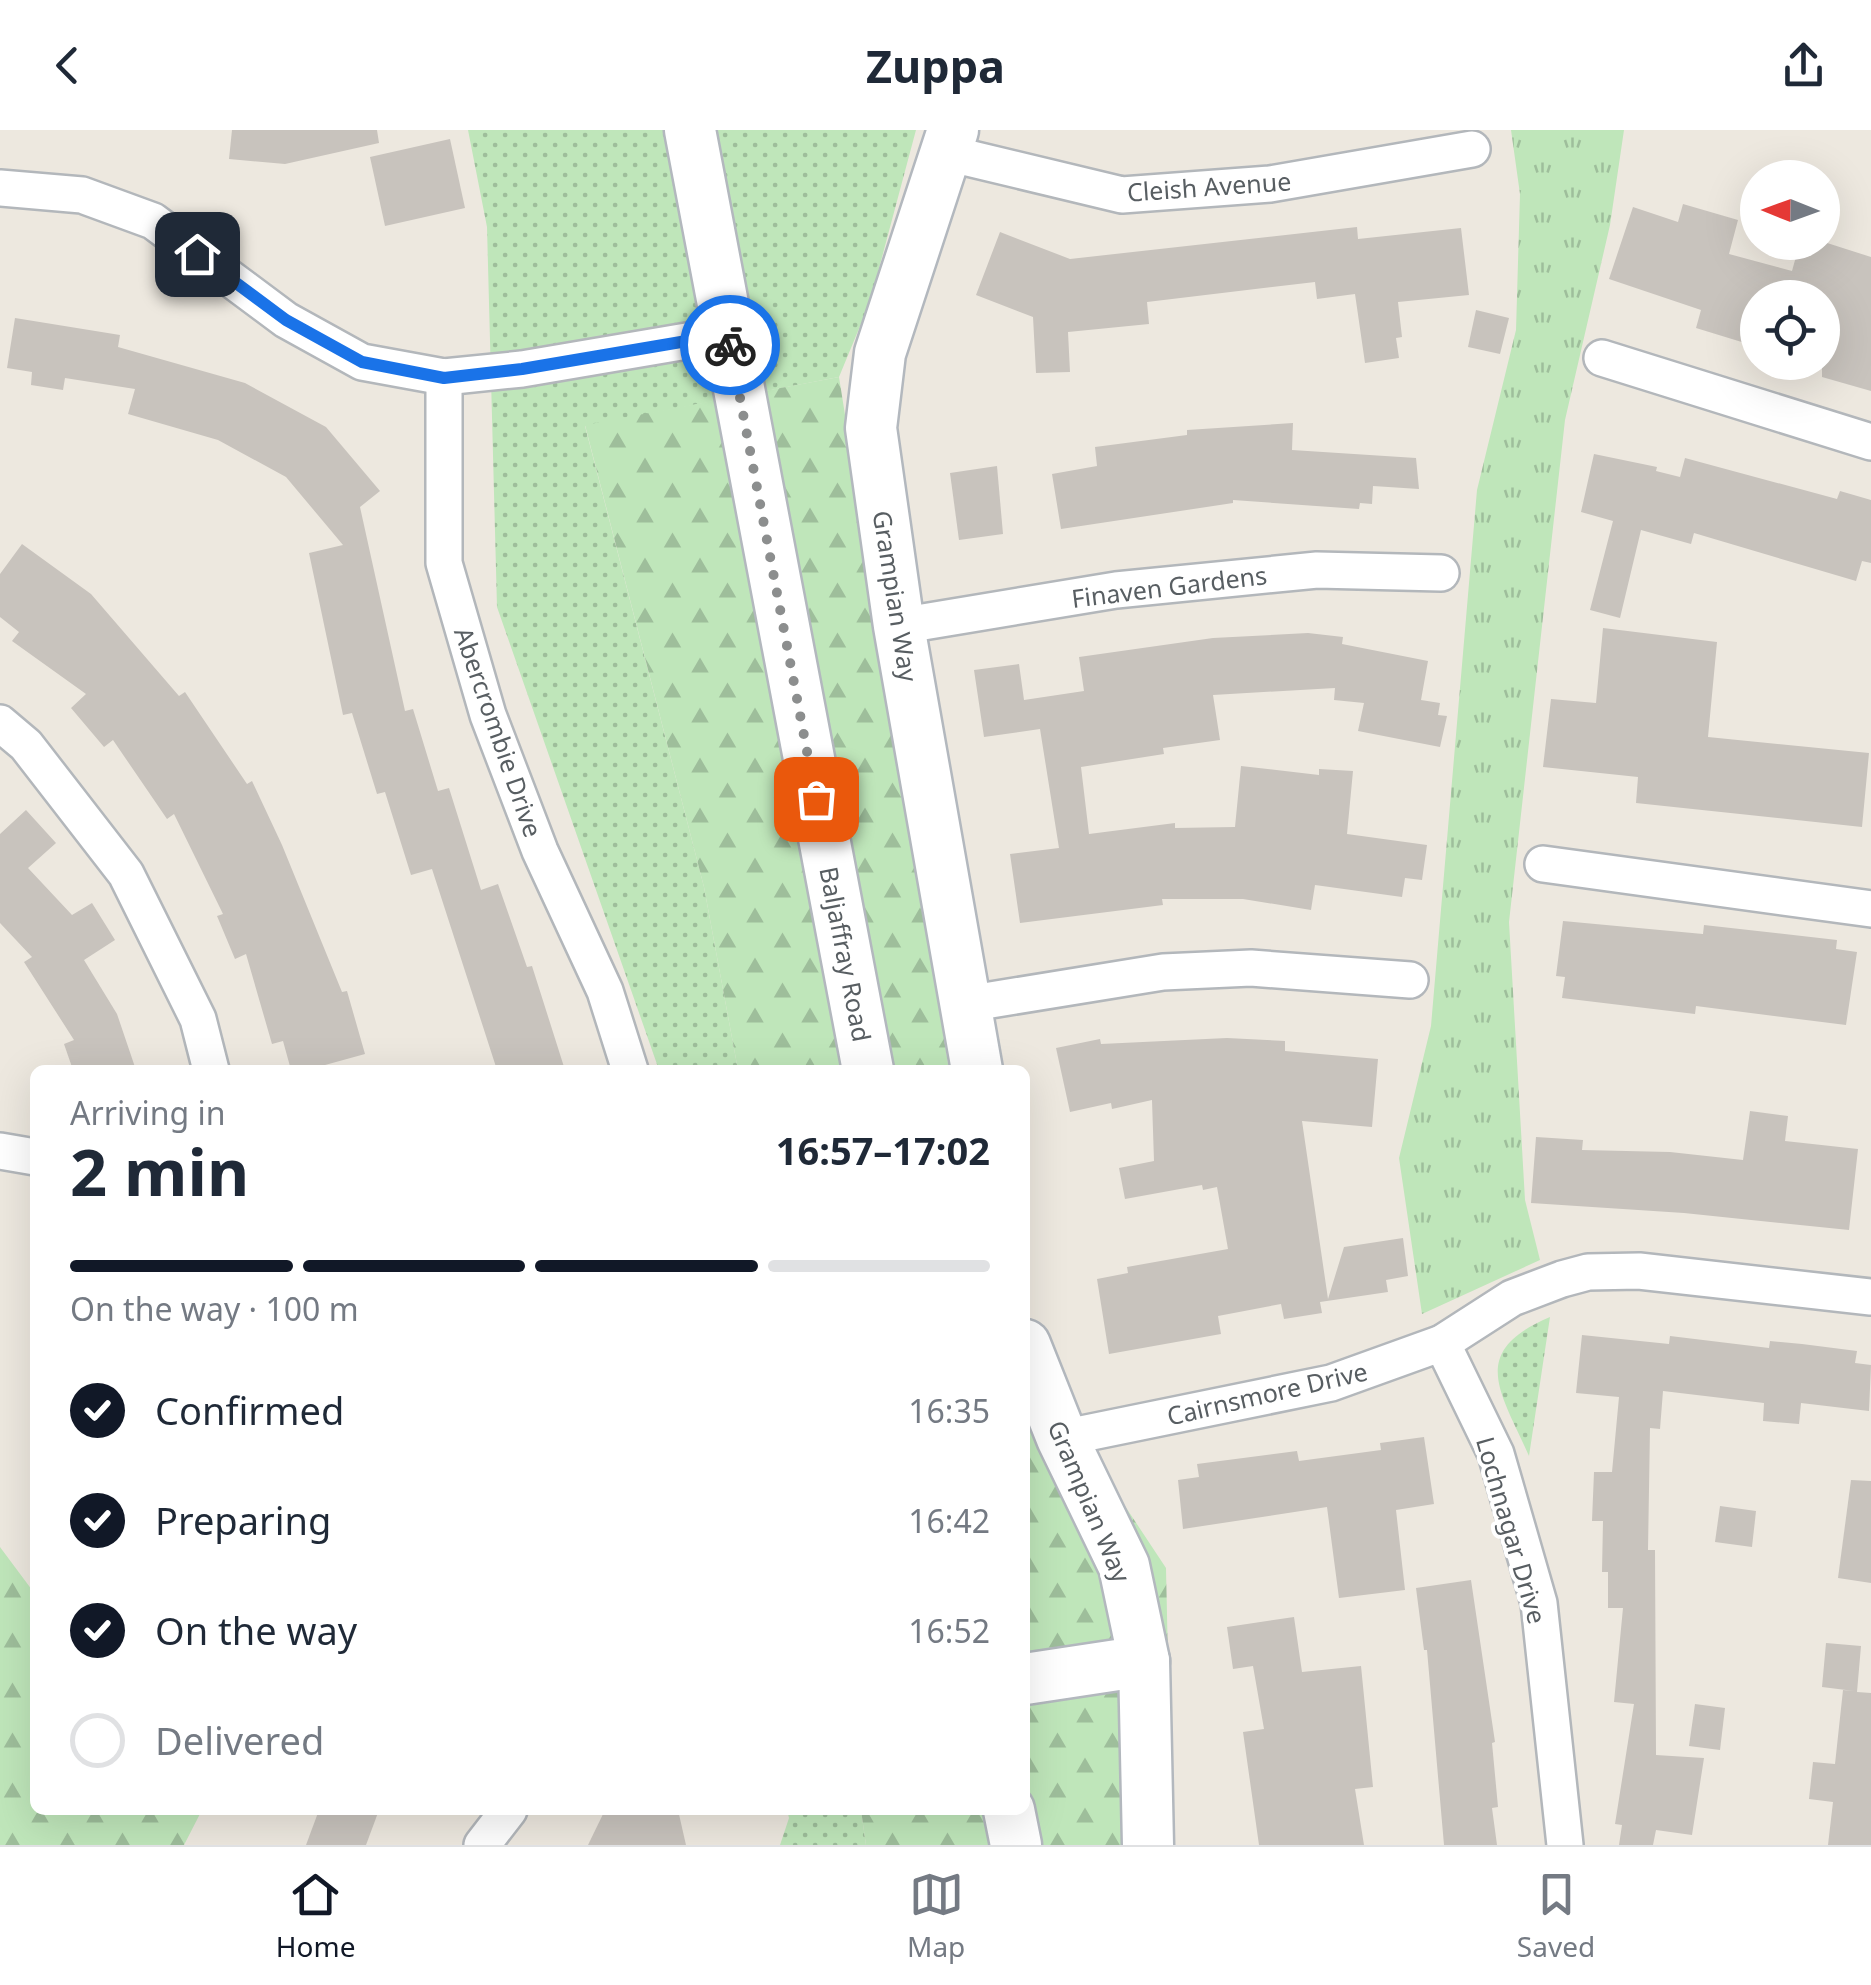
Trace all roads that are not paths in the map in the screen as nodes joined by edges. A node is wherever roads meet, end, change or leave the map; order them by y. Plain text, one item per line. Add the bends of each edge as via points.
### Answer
1 (690, 130) edge
2 (950, 142) edge
3 (1472, 149) dead end
4 (0, 188) edge
5 (728, 334) junction
6 (1602, 358) dead end
7 (444, 378) junction
8 (1871, 442) edge
9 (1441, 573) dead end
10 (899, 626) junction
11 (0, 722) edge
12 (1543, 864) dead end
13 (1871, 910) edge
14 (1410, 980) dead end
15 (966, 1004) junction
16 (210, 1065) edge
17 (628, 1065) edge
18 (867, 1065) edge
19 (976, 1065) edge
20 (0, 1150) edge
21 (30, 1156) edge
22 (1871, 1297) edge
23 (1442, 1343) junction
24 (1030, 1357) edge
25 (1062, 1438) junction
26 (1144, 1661) junction
27 (1030, 1679) edge
28 (505, 1815) edge
29 (1010, 1815) edge
30 (482, 1845) edge
31 (1016, 1845) edge
32 (1148, 1845) edge
33 (1565, 1845) edge

1 - 5 street, Baljaffray Road
2 - 3 street, Cleish Avenue via 1122,195 1270,184
2 - 10 street, Grampian Way via 880,353 871,428
4 - 7 street via 82,195 153,221 286,320 362,362
5 - 7 street
5 - 18 street, Baljaffray Road
6 - 8 street
7 - 17 street, Abercrombie Drive via 444,563 488,716 605,991
9 - 10 street, Finaven Gardens via 1317,570 1116,590
10 - 15 street, Grampian Way
11 - 16 street via 26,745 126,874 198,1019
12 - 13 street
14 - 15 street via 1252,968 1163,972
15 - 19 street, Grampian Way
20 - 21 street
22 - 23 street, Cairnsmore Drive via 1639,1271 1588,1272 1512,1298
23 - 25 street, Cairnsmore Drive via 1331,1383
23 - 33 street, Lochnagar Drive via 1496,1454 1539,1603
24 - 25 street, Grampian Way
25 - 26 street, Grampian Way via 1124,1566
26 - 27 street
26 - 32 street, Grampian Way
28 - 30 street
29 - 31 street

